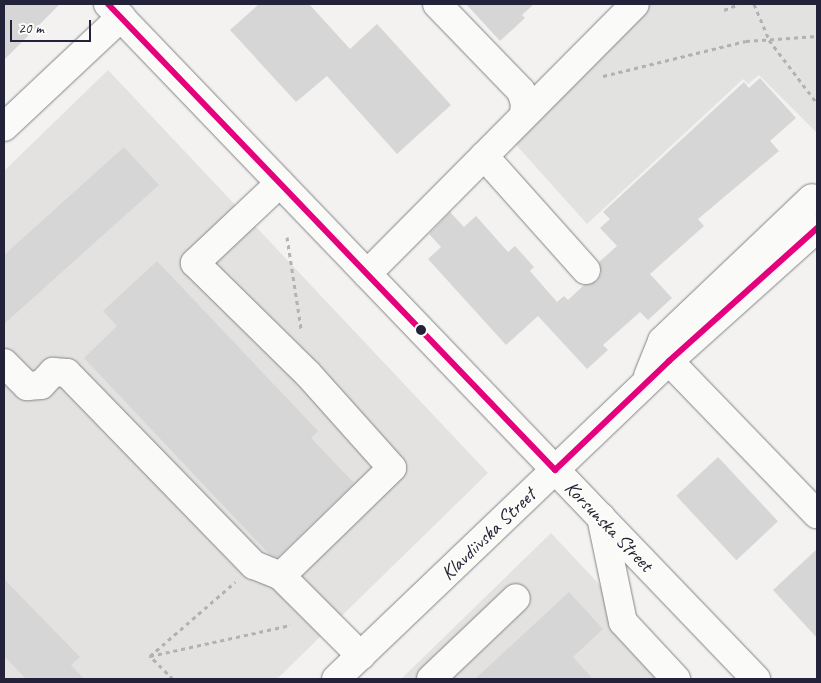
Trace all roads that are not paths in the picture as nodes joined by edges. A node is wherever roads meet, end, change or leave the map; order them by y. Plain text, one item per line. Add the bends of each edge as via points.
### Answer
1 (437, 4) edge
2 (635, 4) edge
3 (115, 10) edge
4 (524, 115) junction
5 (4, 127) edge
6 (484, 156) junction
7 (280, 183) junction
8 (812, 198) dead end
9 (817, 228) edge
10 (586, 270) dead end
11 (367, 274) junction
12 (669, 361) junction
13 (4, 363) edge
14 (645, 384) junction
15 (555, 470) junction
16 (817, 514) edge
17 (601, 517) junction
18 (281, 576) junction
19 (516, 598) dead end
20 (361, 656) junction
21 (336, 679) edge
22 (431, 679) edge
23 (676, 679) edge
24 (756, 679) edge

1 - 4 street via 521,91
2 - 4 street
3 - 5 street
3 - 7 street, Korsunska Street
4 - 6 street
6 - 10 street
6 - 11 street
7 - 11 street, Korsunska Street
7 - 18 street via 195,263 308,374 392,468
8 - 14 street via 662,341
9 - 12 street, Klavdiivska Street
11 - 15 street, Korsunska Street
12 - 14 street, Klavdiivska Street
12 - 16 street
13 - 18 street via 27,386 41,385 54,372 67,373 254,565
14 - 15 street, Klavdiivska Street
15 - 17 street, Korsunska Street
15 - 20 street, Klavdiivska Street
17 - 23 street via 623,622
17 - 24 street, Korsunska Street
18 - 20 street
19 - 22 street
20 - 21 street, Klavdiivska Street

